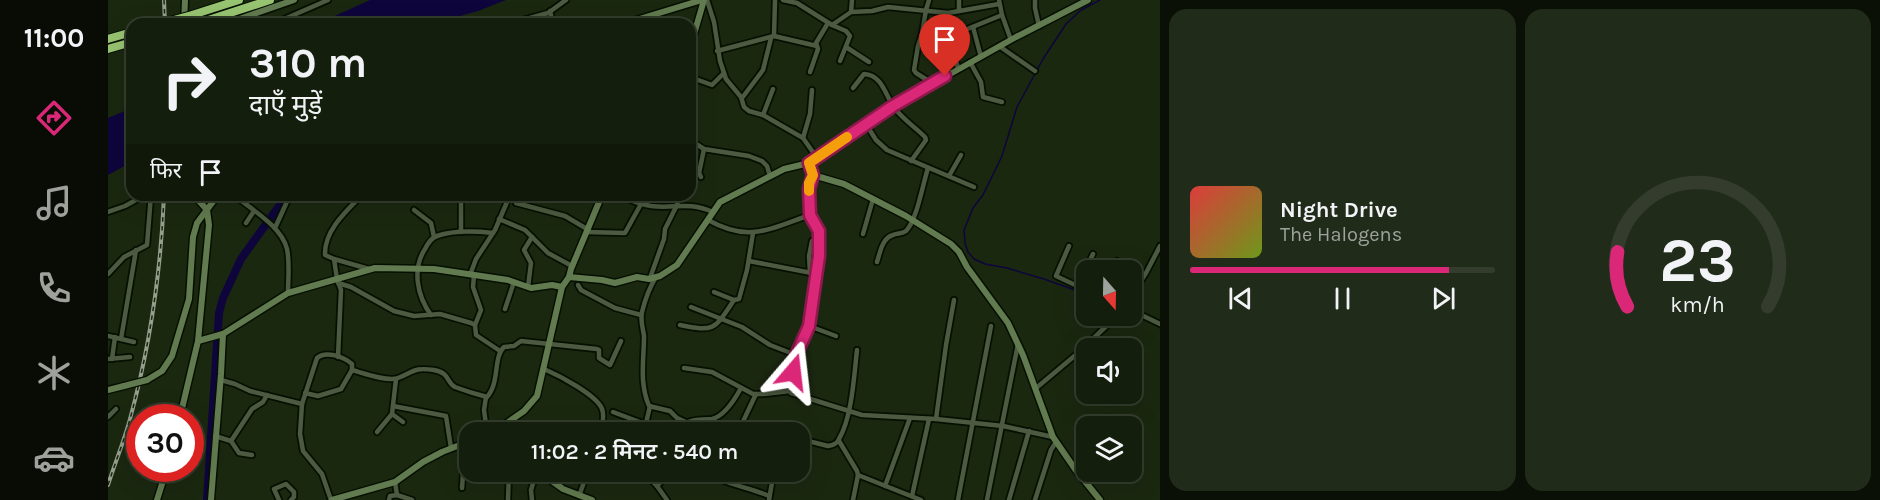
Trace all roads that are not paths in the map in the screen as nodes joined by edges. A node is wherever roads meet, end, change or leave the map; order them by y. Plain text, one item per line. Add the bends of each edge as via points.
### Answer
1 (185, 0) edge
2 (224, 0) edge
3 (239, 0) edge
4 (270, 0) edge
5 (294, 0) edge
6 (328, 0) edge
7 (566, 0) edge
8 (704, 0) edge
9 (775, 0) edge
10 (783, 0) edge
11 (852, 0) edge
12 (929, 0) edge
13 (959, 0) edge
14 (1035, 0) edge
15 (1088, 0) edge
16 (999, 2) edge
17 (209, 9) junction
18 (926, 10) junction
19 (550, 11) junction
20 (959, 11) junction
21 (851, 12) junction
22 (653, 15) junction
23 (1002, 15) junction
24 (181, 18) edge
25 (184, 18) edge
26 (215, 18) edge
27 (242, 18) edge
28 (287, 18) edge
29 (527, 18) edge
30 (552, 18) edge
31 (643, 18) edge
32 (653, 18) edge
33 (830, 24) junction
34 (1039, 26) junction
35 (696, 27) edge
36 (973, 27) junction
37 (126, 34) edge
38 (922, 34) junction
39 (948, 35) junction
40 (772, 37) junction
41 (108, 39) edge
42 (1011, 40) junction
43 (126, 44) edge
44 (817, 46) junction
45 (999, 46) junction
46 (846, 47) junction
47 (108, 49) edge
48 (717, 51) junction
49 (981, 57) junction
50 (840, 61) dead end
51 (868, 62) dead end
52 (970, 62) junction
53 (958, 68) junction
54 (1035, 71) dead end
55 (810, 72) dead end
56 (724, 73) junction
57 (696, 79) edge
58 (932, 83) junction
59 (853, 88) dead end
60 (773, 89) dead end
61 (812, 90) dead end
62 (742, 98) junction
63 (1002, 102) dead end
64 (893, 106) junction
65 (763, 115) junction
66 (866, 124) junction
67 (803, 138) junction
68 (696, 144) edge
69 (704, 149) junction
70 (961, 155) dead end
71 (818, 158) junction
72 (911, 161) junction
73 (809, 163) junction
74 (928, 168) junction
75 (813, 175) junction
76 (770, 176) junction
77 (949, 176) junction
78 (701, 177) dead end
79 (974, 188) dead end
80 (873, 199) junction
81 (134, 201) edge
82 (151, 201) edge
83 (199, 201) edge
84 (214, 201) edge
85 (242, 201) edge
86 (286, 201) edge
87 (356, 201) edge
88 (461, 201) edge
89 (507, 201) edge
90 (600, 201) edge
91 (634, 201) edge
92 (678, 201) edge
93 (516, 203) dead end
94 (641, 204) junction
95 (677, 206) junction
96 (207, 210) junction
97 (414, 210) dead end
98 (254, 211) junction
99 (108, 212) edge
100 (712, 212) junction
101 (810, 215) junction
102 (499, 219) junction
103 (708, 220) junction
104 (912, 220) junction
105 (246, 223) dead end
106 (272, 225) junction
107 (587, 231) junction
108 (461, 232) junction
109 (493, 233) junction
110 (753, 233) junction
111 (863, 234) dead end
112 (434, 237) junction
113 (532, 237) junction
114 (812, 241) dead end
115 (1069, 246) dead end
116 (1160, 246) edge
117 (136, 250) junction
118 (1093, 254) dead end
119 (334, 259) junction
120 (1090, 260) edge
121 (749, 261) junction
122 (877, 262) dead end
123 (572, 266) junction
124 (369, 269) junction
125 (417, 269) junction
126 (810, 273) junction
127 (108, 274) edge
128 (817, 274) junction
129 (472, 275) junction
130 (569, 277) junction
131 (653, 278) junction
132 (1142, 279) edge
133 (338, 281) junction
134 (514, 282) junction
135 (578, 285) dead end
136 (1076, 286) edge
137 (528, 287) junction
138 (562, 287) junction
139 (714, 292) dead end
140 (288, 293) junction
141 (734, 300) junction
142 (954, 300) dead end
143 (692, 307) dead end
144 (505, 309) dead end
145 (431, 315) junction
146 (641, 315) junction
147 (1142, 315) edge
148 (721, 320) junction
149 (1160, 324) edge
150 (475, 325) junction
151 (680, 325) dead end
152 (809, 326) junction
153 (991, 326) dead end
154 (1106, 326) edge
155 (223, 334) junction
156 (108, 336) edge
157 (836, 336) dead end
158 (118, 338) junction
159 (198, 341) junction
160 (621, 341) dead end
161 (134, 342) dead end
162 (550, 343) junction
163 (1018, 344) junction
164 (857, 350) dead end
165 (500, 351) junction
166 (796, 355) junction
167 (130, 357) dead end
168 (338, 357) junction
169 (110, 359) edge
170 (684, 368) dead end
171 (544, 369) junction
172 (352, 370) junction
173 (221, 380) junction
174 (396, 380) junction
175 (741, 388) junction
176 (1035, 389) junction
177 (108, 390) edge
178 (790, 391) junction
179 (305, 393) junction
180 (756, 394) junction
181 (267, 395) junction
182 (486, 397) junction
183 (183, 404) edge
184 (302, 404) junction
185 (393, 406) junction
186 (650, 406) junction
187 (116, 409) dead end
188 (849, 410) junction
189 (613, 411) dead end
190 (392, 414) junction
191 (108, 417) edge
192 (910, 418) junction
193 (929, 419) junction
194 (936, 419) junction
195 (403, 422) dead end
196 (486, 422) edge
197 (508, 422) edge
198 (602, 422) edge
199 (640, 422) edge
200 (646, 422) edge
201 (688, 422) joint
202 (742, 422) edge
203 (974, 423) junction
204 (1003, 426) junction
205 (1029, 431) junction
206 (377, 432) dead end
207 (215, 436) junction
208 (1054, 440) junction
209 (231, 441) junction
210 (839, 441) junction
211 (810, 442) edge
212 (459, 445) edge
213 (451, 448) junction
214 (252, 455) dead end
215 (858, 475) junction
216 (162, 482) edge
217 (395, 482) junction
218 (462, 482) edge
219 (509, 482) edge
220 (534, 482) edge
221 (552, 482) edge
222 (584, 482) edge
223 (653, 482) edge
224 (661, 482) edge
225 (727, 482) edge
226 (773, 482) edge
227 (657, 486) junction
228 (885, 486) junction
229 (462, 488) dead end
230 (570, 496) edge
231 (579, 496) junction
232 (401, 497) edge
233 (769, 498) edge
234 (853, 498) edge
235 (914, 498) edge
236 (157, 500) edge
237 (211, 500) edge
238 (279, 500) edge
239 (291, 500) edge
240 (332, 500) edge
241 (389, 500) edge
242 (412, 500) edge
243 (508, 500) edge
244 (532, 500) edge
245 (592, 500) edge
246 (667, 500) edge
247 (860, 500) edge
248 (958, 500) edge
249 (987, 500) edge
250 (1009, 500) edge
251 (1035, 500) edge
252 (1100, 500) edge

1 - 25 street
2 - 17 highway
3 - 17 highway
4 - 26 highway
5 - 27 street
6 - 28 street
7 - 19 street
8 - 22 street
8 - 35 street
8 - 48 street via 714,22
9 - 40 street
10 - 33 street via 797,3
11 - 21 street
12 - 18 street
13 - 20 street
14 - 34 street
15 - 34 street
16 - 20 street
16 - 23 street
17 - 24 highway, bridge
18 - 20 street
18 - 21 street via 888,7
18 - 38 street
19 - 29 street
19 - 30 street
21 - 33 street
22 - 31 street
22 - 32 street
23 - 36 street
23 - 42 street
33 - 44 street
33 - 46 street via 848,34
34 - 42 street
36 - 39 street
36 - 49 street
37 - 41 highway
38 - 39 street
38 - 58 street via 914,70
39 - 53 street
40 - 44 street
40 - 48 street
40 - 62 street via 763,70
42 - 45 street
43 - 47 highway
44 - 55 street
45 - 49 street
45 - 54 street
46 - 50 street
46 - 51 street
48 - 56 street
49 - 52 street
52 - 53 street
52 - 63 street via 983,86 983,97
53 - 58 street
56 - 57 street via 712,85
56 - 62 street
58 - 64 street
59 - 64 street via 868,74 883,86
60 - 65 street
61 - 67 street
62 - 65 street via 747,110
64 - 66 street
64 - 72 street via 926,139
65 - 67 street
66 - 71 street
66 - 72 street via 883,147
67 - 71 street
68 - 69 street
69 - 76 street via 757,159 765,163
69 - 78 street
70 - 77 street
71 - 73 street
72 - 74 street
73 - 75 street
73 - 76 street
74 - 77 street
74 - 104 street
75 - 80 street via 844,184
75 - 101 street
76 - 100 street via 720,202
77 - 79 street
80 - 104 street
80 - 111 street
81 - 99 street
82 - 117 street via 148,242
83 - 96 street
84 - 96 street
85 - 98 street
86 - 106 street
87 - 119 street via 329,237 324,254
88 - 108 street
89 - 102 street
90 - 107 street
91 - 94 street
92 - 95 street
93 - 107 street via 565,216
94 - 95 street
94 - 107 street via 625,233
95 - 100 street via 689,205
95 - 131 street via 667,225
96 - 159 street via 209,225
96 - 177 street, bridge via 196,224 189,299 172,356 162,371 147,380
97 - 112 street via 431,223
98 - 105 street
98 - 106 street
100 - 103 street
101 - 110 street
101 - 128 street via 819,233
102 - 109 street
102 - 113 street via 523,228
103 - 110 street via 723,229
103 - 131 street via 677,265
104 - 122 street via 906,231 885,239
104 - 163 street via 959,252 1008,322
106 - 140 street via 287,250
107 - 123 street
108 - 109 street
108 - 112 street
109 - 129 street via 476,259
110 - 121 street
112 - 125 street
113 - 123 street via 548,253
113 - 137 street via 524,250 531,263
114 - 126 street
115 - 136 street via 1056,275
116 - 132 street
117 - 127 street
117 - 158 street
118 - 120 street
119 - 124 street
119 - 133 street
121 - 126 street
121 - 141 street via 739,299
123 - 130 street
124 - 125 street
124 - 133 street
125 - 129 street
125 - 145 street via 422,299
126 - 128 street
128 - 152 street
129 - 134 street
129 - 150 street via 481,310
130 - 131 street via 615,284 637,277
130 - 138 street
131 - 146 street
133 - 140 street
133 - 145 street via 394,311
133 - 168 street
134 - 137 street
134 - 144 street
135 - 146 street via 580,290 615,309
137 - 138 street
138 - 162 street
139 - 141 street
140 - 155 street
141 - 148 street
142 - 194 street
143 - 148 street
145 - 150 street
146 - 186 street via 643,386
147 - 149 street
148 - 151 street via 705,330
148 - 166 street
150 - 165 street via 476,335
152 - 157 street
152 - 166 street
153 - 203 street
154 - 176 street
155 - 159 street
155 - 173 street
156 - 158 street
158 - 161 street
158 - 169 street
159 - 183 street
160 - 162 street via 610,365 599,358 597,349
162 - 165 street via 521,341
162 - 171 street
163 - 176 street
163 - 204 street
164 - 188 street
165 - 182 street via 495,382
166 - 178 street
167 - 169 street
168 - 172 street via 351,363
168 - 179 street via 319,356
170 - 175 street via 712,372
171 - 197 street via 535,400
171 - 198 street via 600,405
172 - 174 street
172 - 179 street via 341,389 318,396
173 - 181 street
173 - 207 street
174 - 182 street via 414,370 435,370 446,374 454,386
174 - 185 street
175 - 180 street
175 - 201 street via 722,415
176 - 208 street
178 - 180 street
178 - 188 street
179 - 184 street
180 - 202 street
181 - 184 street
181 - 209 street via 252,409
182 - 196 street
184 - 240 street via 302,446 322,474
185 - 190 street
185 - 213 street via 446,416
186 - 200 street
186 - 201 street
187 - 191 street
188 - 192 street via 868,416
188 - 210 street
189 - 199 street
190 - 195 street
190 - 206 street
192 - 193 street
192 - 228 street
193 - 194 street
193 - 235 street
194 - 203 street
203 - 204 street
203 - 248 street
204 - 205 street
204 - 249 street
205 - 208 street
205 - 250 street
207 - 209 street
207 - 237 street
208 - 251 street
208 - 252 street
209 - 214 street via 239,453
210 - 211 street via 832,446
210 - 215 street
212 - 213 street
213 - 217 street
215 - 228 street
215 - 234 street
216 - 236 street
217 - 232 street
217 - 240 street
218 - 229 street
219 - 243 street
220 - 244 street
221 - 230 street
222 - 231 street
223 - 227 street
224 - 227 street
225 - 233 street
226 - 233 street
227 - 246 street
228 - 235 street
230 - 231 street
231 - 245 street
232 - 241 street via 390,496
232 - 242 street
234 - 247 street
238 - 239 street via 274,489 285,484 294,492

